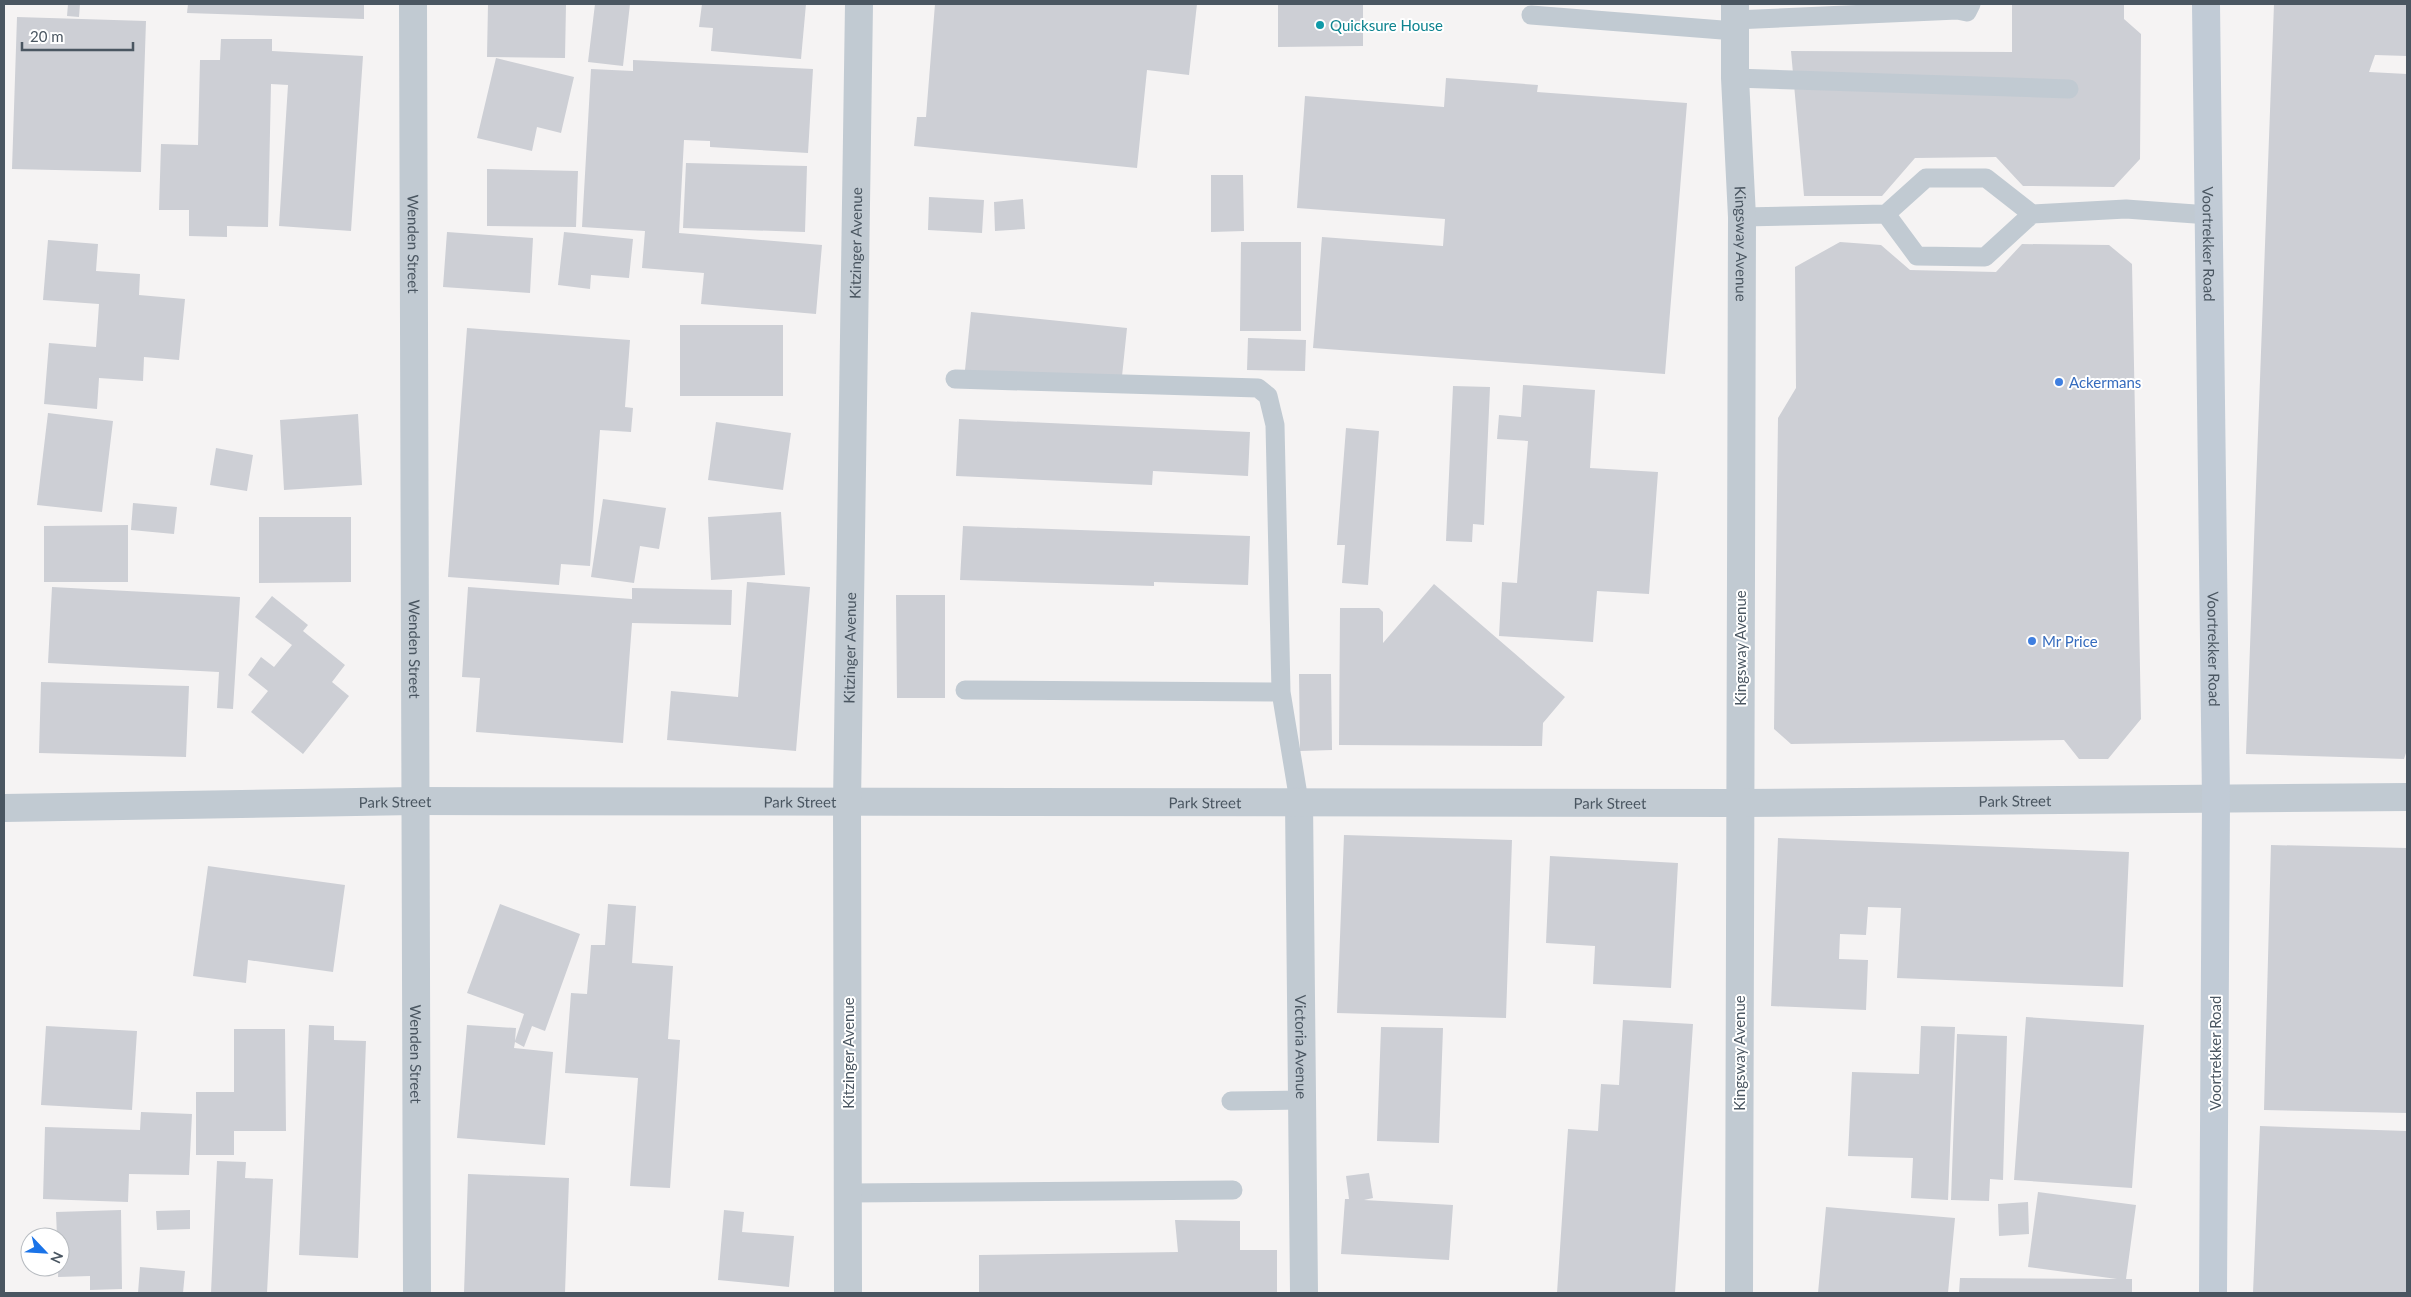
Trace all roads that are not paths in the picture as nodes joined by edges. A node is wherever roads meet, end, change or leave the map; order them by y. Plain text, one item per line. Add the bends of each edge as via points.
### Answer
1 (413, 4) edge
2 (859, 4) edge
3 (1971, 4) edge
4 (2206, 4) edge
5 (1531, 15) dead end
6 (1735, 18) edge
7 (1735, 78) junction
8 (2069, 89) dead end
9 (1886, 214) junction
10 (2032, 214) junction
11 (2209, 215) junction
12 (1742, 217) junction
13 (955, 379) dead end
14 (965, 690) dead end
15 (1281, 692) junction
16 (2407, 797) edge
17 (2216, 800) junction
18 (414, 801) junction
19 (1299, 801) junction
20 (847, 803) junction
21 (1740, 803) junction
22 (4, 808) edge
23 (1231, 1100) dead end
24 (1302, 1100) junction
25 (1233, 1190) dead end
26 (848, 1193) junction
27 (416, 1293) edge
28 (848, 1293) edge
29 (1304, 1293) edge
30 (1739, 1293) edge
31 (2213, 1293) edge

1 - 18 street, Wenden Street
2 - 20 street, Kitzinger Avenue
3 - 6 lane via 1967,12
4 - 11 main road, Voortrekker Road
5 - 6 lane
6 - 7 street, Kingsway Avenue
7 - 8 lane
7 - 12 street, Kingsway Avenue
9 - 10 lane via 1926,178 1986,178
9 - 10 lane via 1917,256 1985,257
9 - 12 lane
10 - 11 lane via 2126,209
11 - 17 main road, Voortrekker Road
12 - 21 street, Kingsway Avenue
13 - 15 lane via 1258,388 1268,396 1275,425
14 - 15 lane
15 - 19 lane
16 - 17 street, Park Street
17 - 21 street, Park Street
17 - 31 main road, Voortrekker Road
18 - 20 street, Park Street
18 - 22 street, Park Street
18 - 27 street, Wenden Street
19 - 20 street, Park Street
19 - 21 street, Park Street
19 - 24 street, Victoria Avenue
20 - 26 street, Kitzinger Avenue
21 - 30 street, Kingsway Avenue
23 - 24 lane
24 - 29 street, Victoria Avenue
25 - 26 lane
26 - 28 street, Kitzinger Avenue

